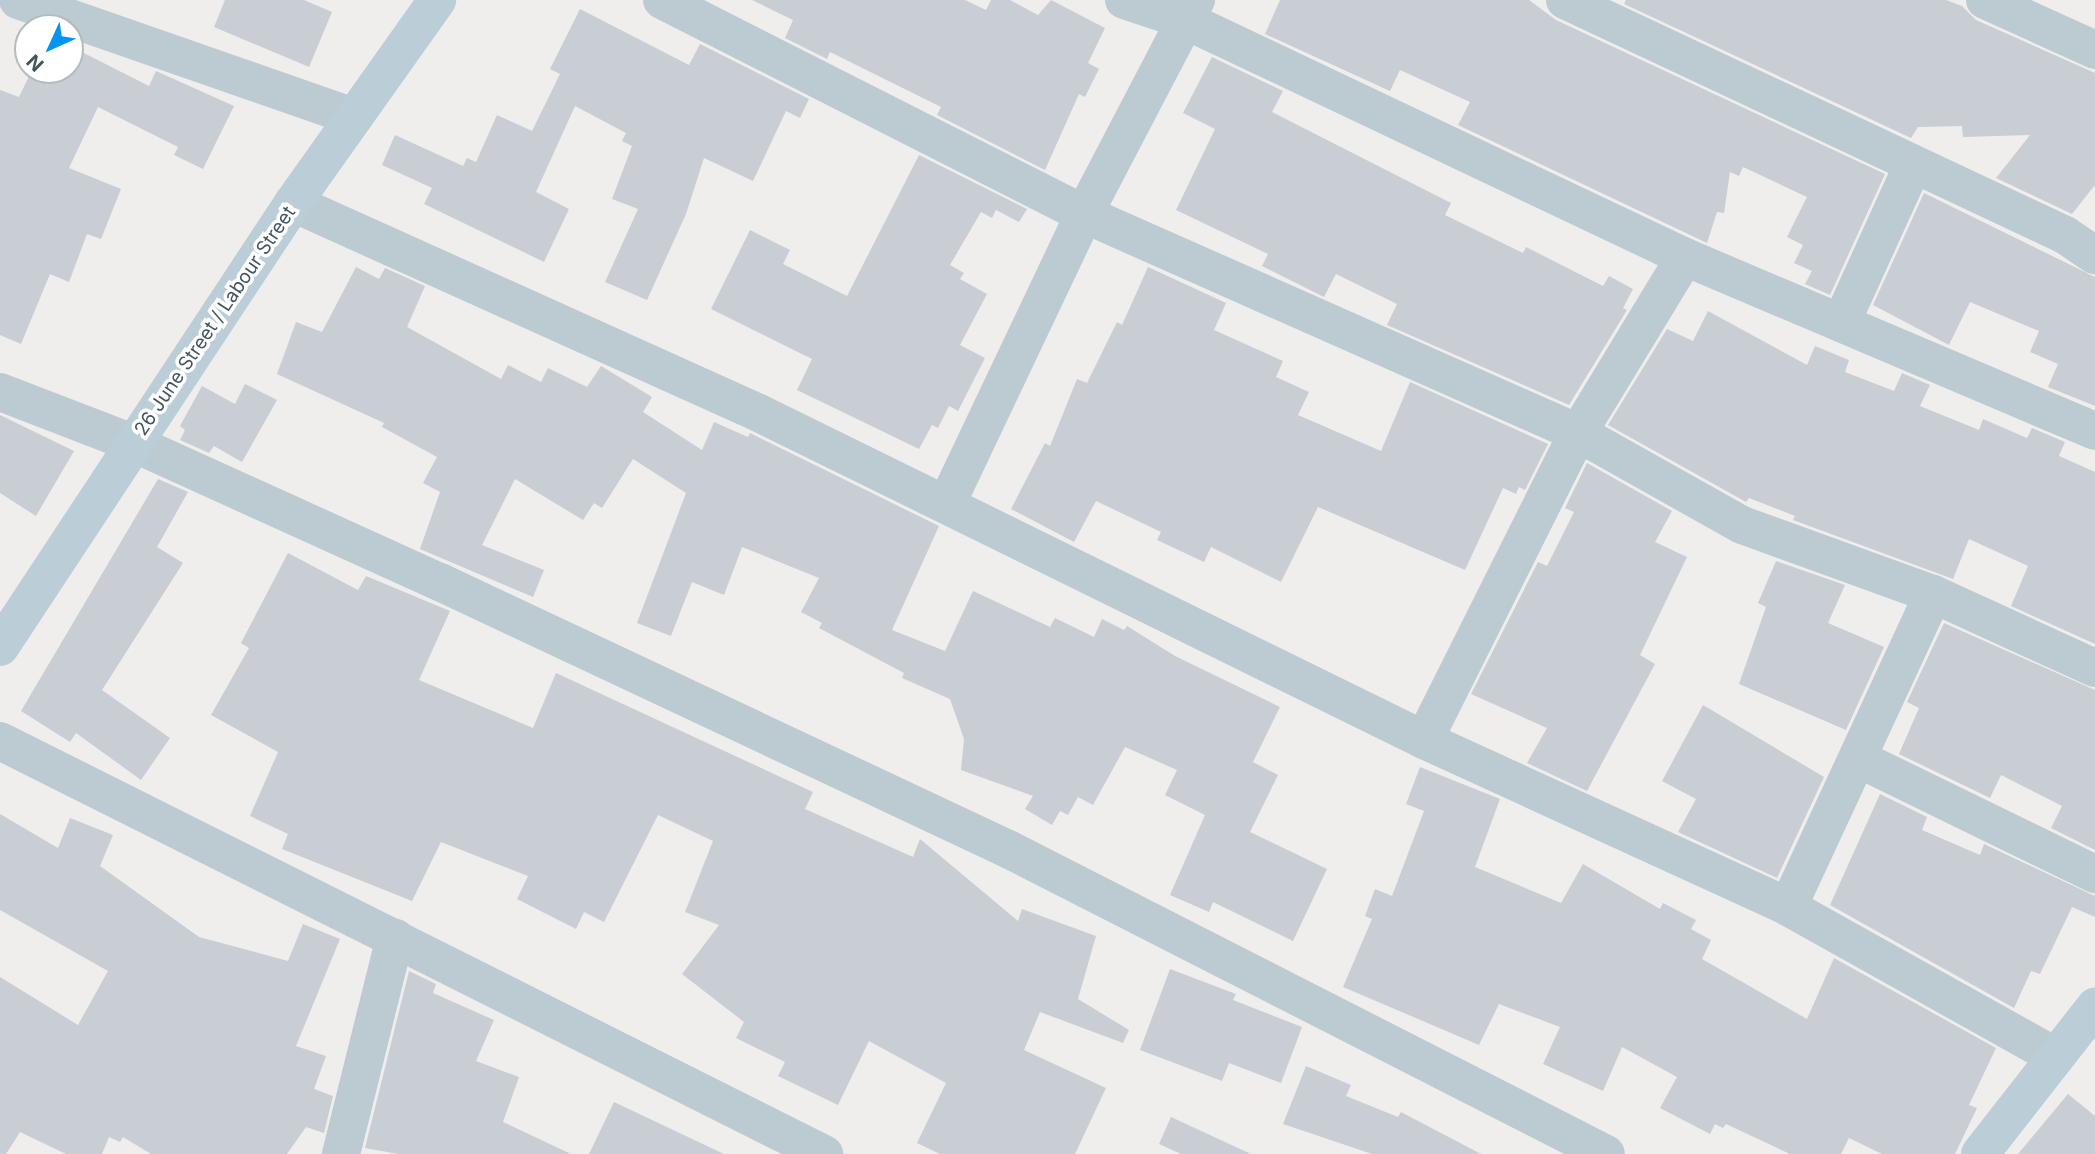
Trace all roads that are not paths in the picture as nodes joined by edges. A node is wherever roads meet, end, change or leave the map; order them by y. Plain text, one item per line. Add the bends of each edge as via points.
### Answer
1 (18, 0) edge
2 (437, 0) edge
3 (662, 0) edge
4 (1124, 0) edge
5 (1565, 0) edge
6 (1985, 0) edge
7 (1192, 11) edge
8 (101, 13) edge
9 (2095, 50) edge
10 (354, 117) junction
11 (1913, 165) junction
12 (293, 203) junction
13 (1084, 214) junction
14 (2095, 255) edge
15 (1685, 257) junction
16 (1841, 323) junction
17 (0, 392) edge
18 (2095, 431) edge
19 (1578, 433) junction
20 (133, 443) junction
21 (947, 503) junction
22 (1933, 594) junction
23 (0, 647) edge
24 (2095, 668) edge
25 (1424, 740) junction
26 (0, 741) edge
27 (1858, 759) junction
28 (2095, 874) edge
29 (1788, 907) junction
30 (394, 938) junction
31 (2095, 1007) edge
32 (2055, 1056) junction
33 (802, 1148) edge
34 (341, 1154) edge
35 (1606, 1154) edge
36 (1980, 1154) edge

1 - 8 street
2 - 10 street, 26 June Street / Labour Street
3 - 13 street
4 - 7 street
5 - 11 street
6 - 9 street
7 - 13 street
7 - 15 street
8 - 10 street
10 - 12 street, 26 June Street / Labour Street
11 - 14 street via 2065,235
11 - 16 street
12 - 20 street, 26 June Street / Labour Street
12 - 21 street
13 - 19 street
13 - 21 street
15 - 16 street
15 - 19 street
16 - 18 street
17 - 20 street
19 - 22 street via 1742,525
19 - 25 street
20 - 23 street, 26 June Street / Labour Street
20 - 35 street via 1008,849
21 - 25 street
22 - 24 street
22 - 27 street
25 - 29 street
26 - 30 street
27 - 28 street
27 - 29 street
29 - 32 street
30 - 33 street
30 - 34 street
31 - 32 street
32 - 36 street

